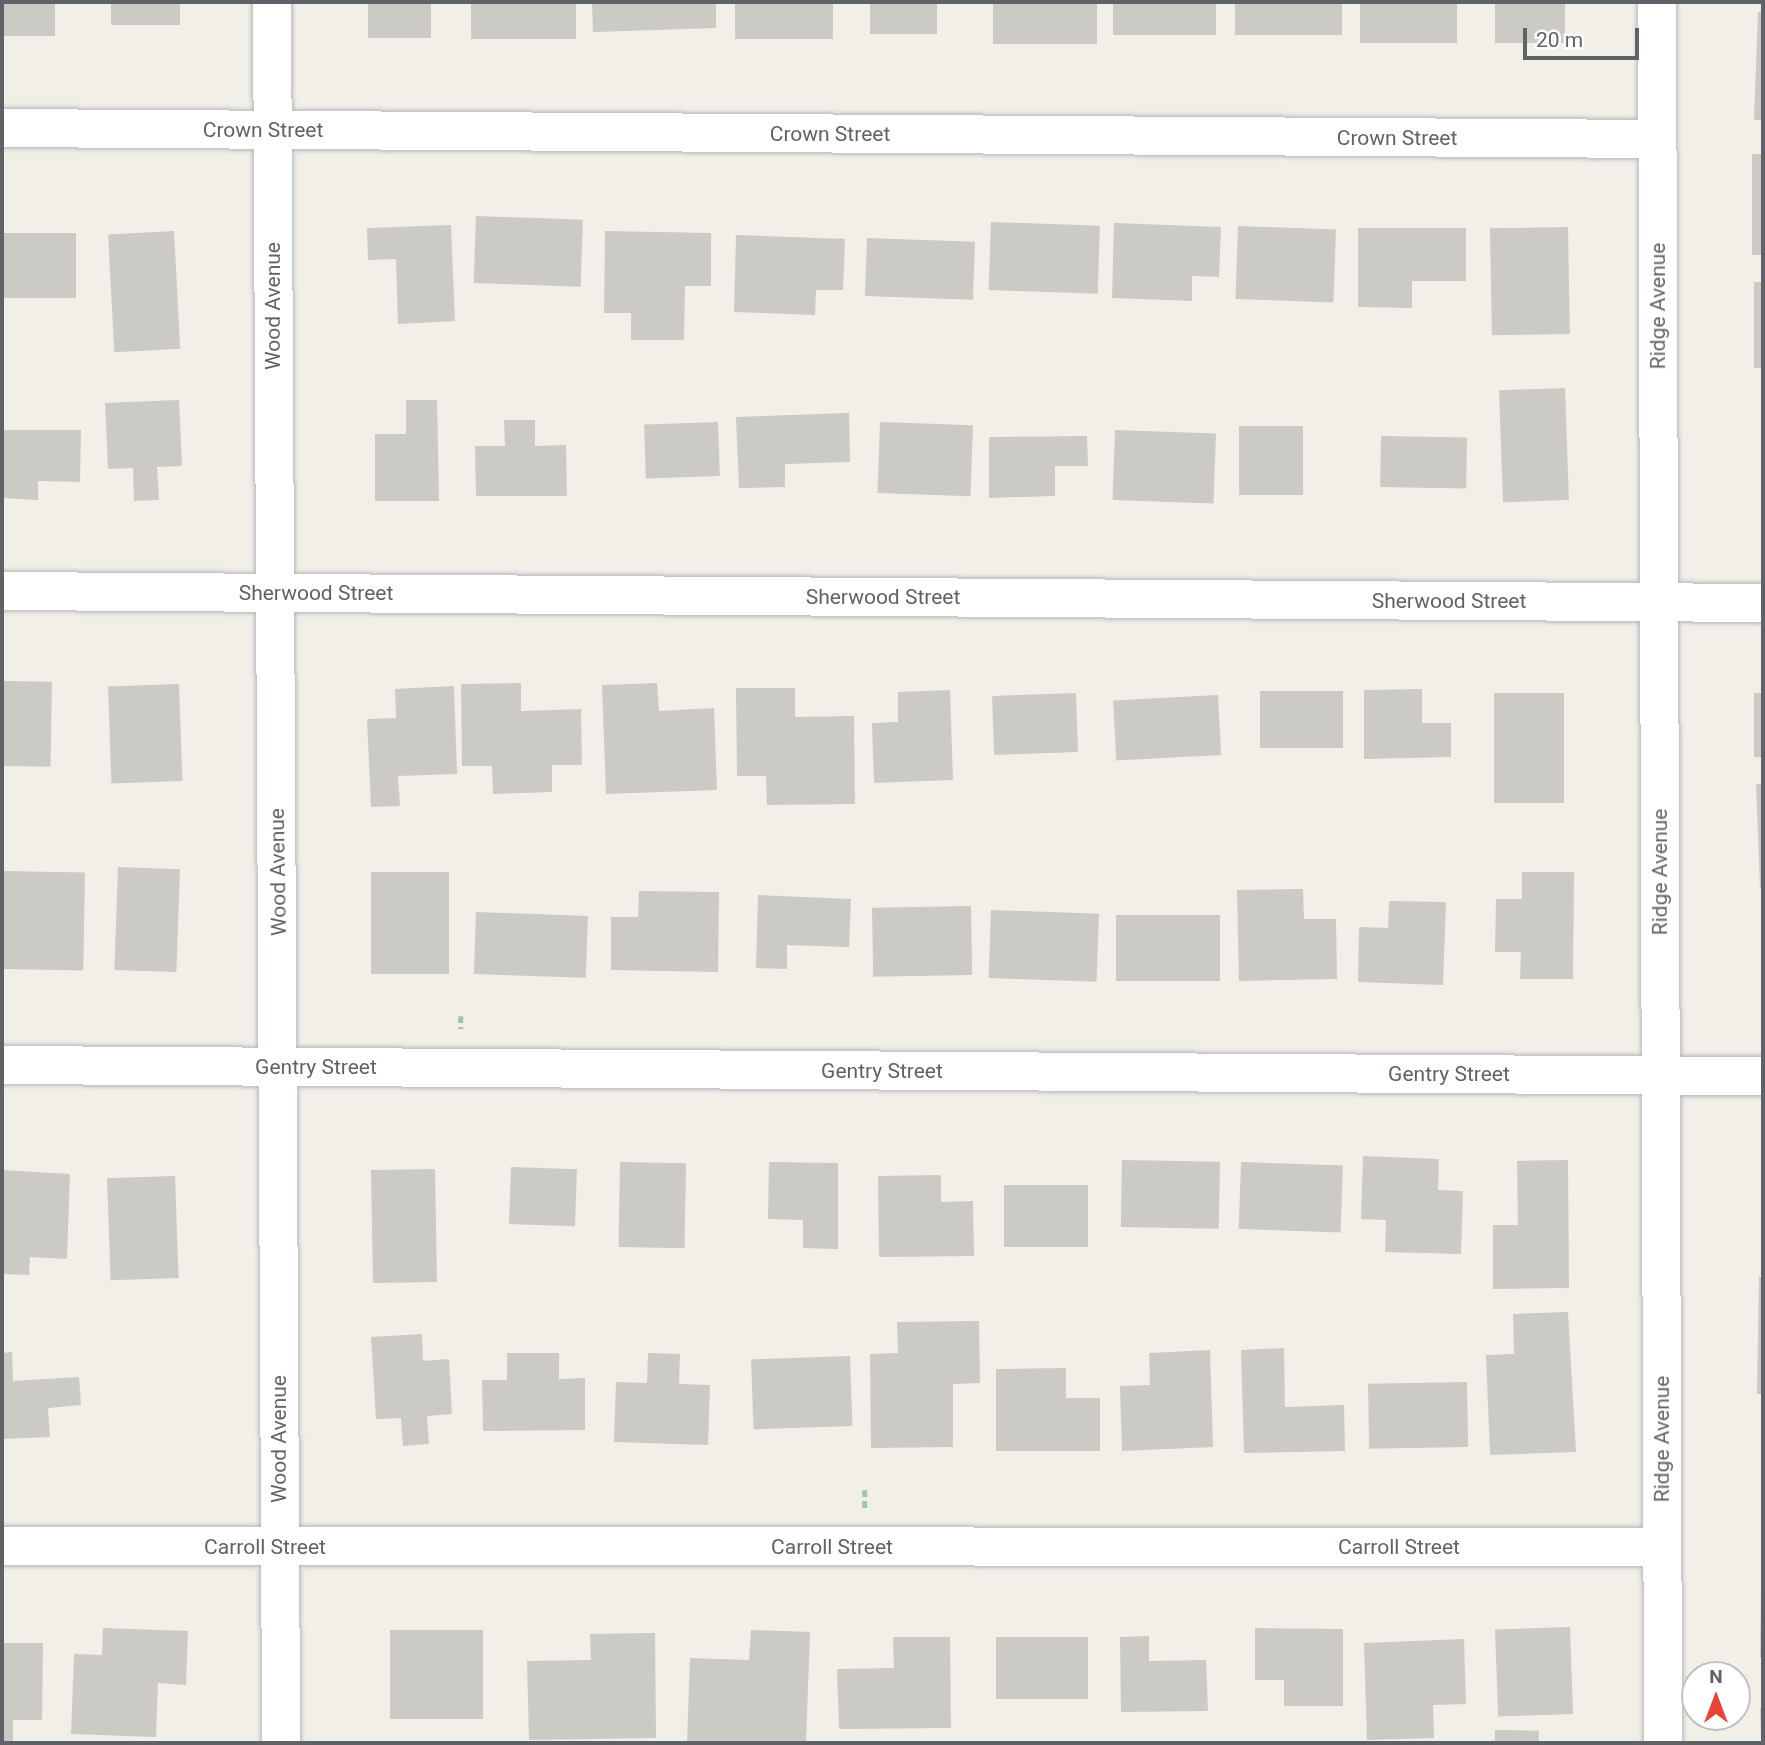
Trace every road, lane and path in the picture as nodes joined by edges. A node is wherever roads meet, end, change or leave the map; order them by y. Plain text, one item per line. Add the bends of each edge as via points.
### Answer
1 (272, 2) edge
2 (1657, 2) edge
3 (2, 128) edge
4 (272, 131) junction
5 (1657, 139) junction
6 (2, 591) edge
7 (276, 593) junction
8 (1660, 602) junction
9 (1763, 603) edge
10 (2, 1065) edge
11 (279, 1067) junction
12 (1661, 1076) junction
13 (1763, 1076) edge
14 (2, 1546) edge
15 (1662, 1547) junction
16 (279, 1548) junction
17 (281, 1743) edge
18 (1663, 1743) edge

1 - 4 street, Wood Avenue
2 - 5 street, Ridge Avenue
3 - 4 street, Crown Street
4 - 5 street, Crown Street
4 - 7 street, Wood Avenue
5 - 8 street, Ridge Avenue
6 - 7 street, Sherwood Street
7 - 8 street, Sherwood Street
7 - 11 street, Wood Avenue
8 - 9 street, Sherwood Street
8 - 12 street, Ridge Avenue
10 - 11 street, Gentry Street
11 - 12 street, Gentry Street
11 - 16 street, Wood Avenue
12 - 13 street, Gentry Street
12 - 15 street, Ridge Avenue
14 - 16 street, Carroll Street
15 - 16 street, Carroll Street
15 - 18 street, Ridge Avenue
16 - 17 street, Wood Avenue

